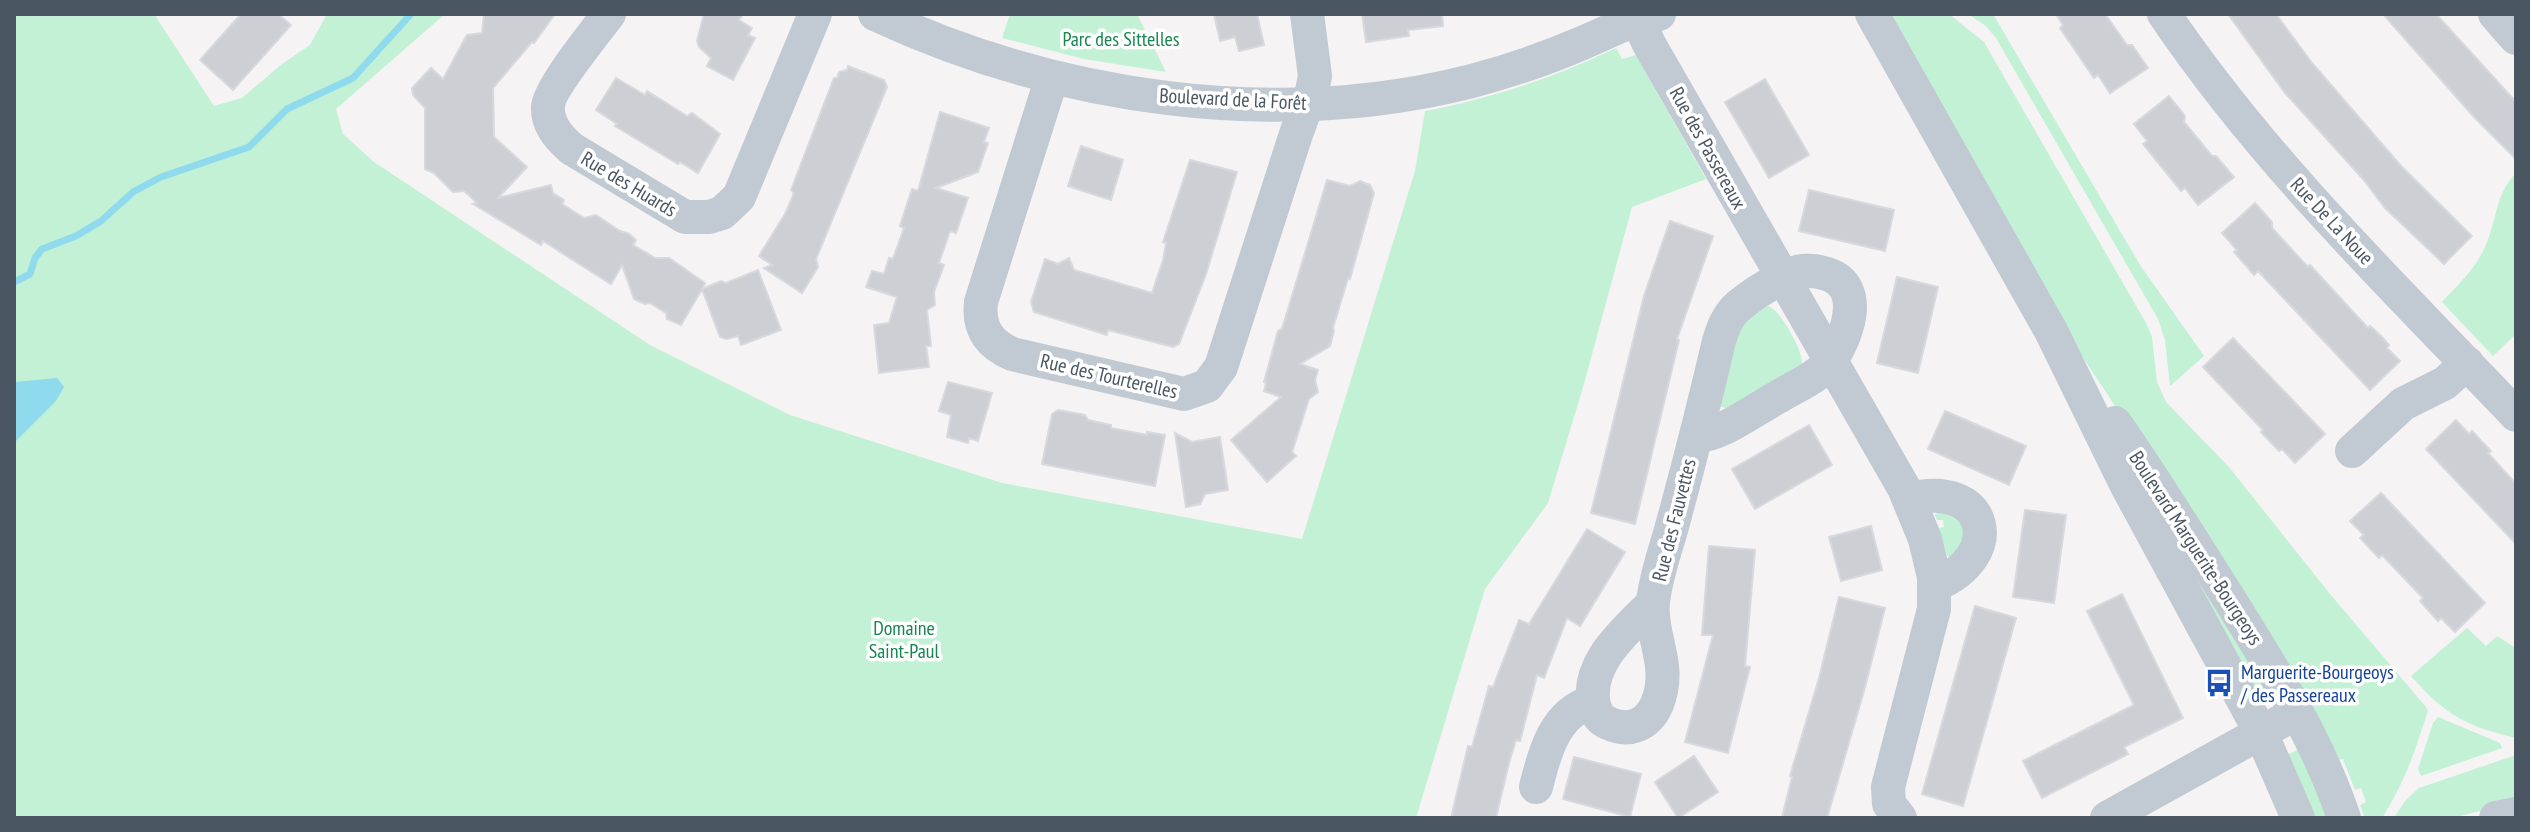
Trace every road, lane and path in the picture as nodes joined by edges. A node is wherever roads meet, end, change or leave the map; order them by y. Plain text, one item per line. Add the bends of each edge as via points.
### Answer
1 (609, 14) edge
2 (815, 14) edge
3 (875, 14) edge
4 (1307, 14) edge
5 (1872, 14) edge
6 (2164, 14) edge
7 (2495, 14) edge
8 (1643, 15) edge
9 (2516, 38) edge
10 (1052, 77) junction
11 (1307, 104) junction
12 (1782, 278) junction
13 (2051, 331) junction
14 (1830, 362) junction
15 (2467, 363) junction
16 (2516, 415) edge
17 (1696, 436) junction
18 (2352, 451) dead end
19 (1909, 499) junction
20 (1935, 585) junction
21 (1652, 604) junction
22 (1593, 702) junction
23 (2298, 712) junction
24 (2261, 733) junction
25 (1533, 799) edge
26 (2516, 814) edge
27 (1891, 815) edge
28 (2107, 818) edge
29 (2298, 818) edge
30 (2344, 818) edge
31 (2496, 818) edge

1 - 2 street, Rue des Huards via 551,95 551,122 572,149 676,214 697,218 722,213 739,197
3 - 10 street, Boulevard de la Forêt via 968,52
4 - 11 street, Rue des Tourterelles via 1315,76
5 - 13 street, Boulevard Marguerite-Bourgeoys
6 - 15 street, Rue De La Noue via 2291,178
7 - 9 street
8 - 11 street, Boulevard de la Forêt via 1502,73 1438,89
8 - 12 street, Rue des Passereaux
10 - 11 street, Boulevard de la Forêt via 1200,101
10 - 11 street, Rue des Tourterelles via 981,302 983,329 1012,354 1184,394 1207,386 1221,367
12 - 14 street, Rue des Passereaux
12 - 14 street via 1811,271 1837,278 1846,288 1849,318
12 - 17 street, Rue des Fauvettes via 1729,314
13 - 23 street, Boulevard Marguerite-Bourgeoys via 2151,475
13 - 24 street, Boulevard Marguerite-Bourgeoys via 2127,486
14 - 17 street, Rue des Fauvettes via 1727,425
14 - 19 street, Rue des Passereaux
15 - 16 street, Rue De La Noue
15 - 18 street via 2445,383 2403,404
17 - 21 street, Rue des Fauvettes
19 - 20 street, Rue des Passereaux
19 - 20 street via 1960,501 1978,517 1980,535 1971,557
20 - 27 street, Rue des Passereaux via 1932,622 1888,787
21 - 22 street, Rue des Fauvettes via 1602,661
21 - 22 street, Rue des Fauvettes via 1663,676 1654,710 1643,723 1624,728 1602,720
22 - 25 street via 1577,707 1559,726
23 - 24 street
23 - 30 street, Boulevard Marguerite-Bourgeoys
24 - 28 street
24 - 29 street, Boulevard Marguerite-Bourgeoys
26 - 31 street

